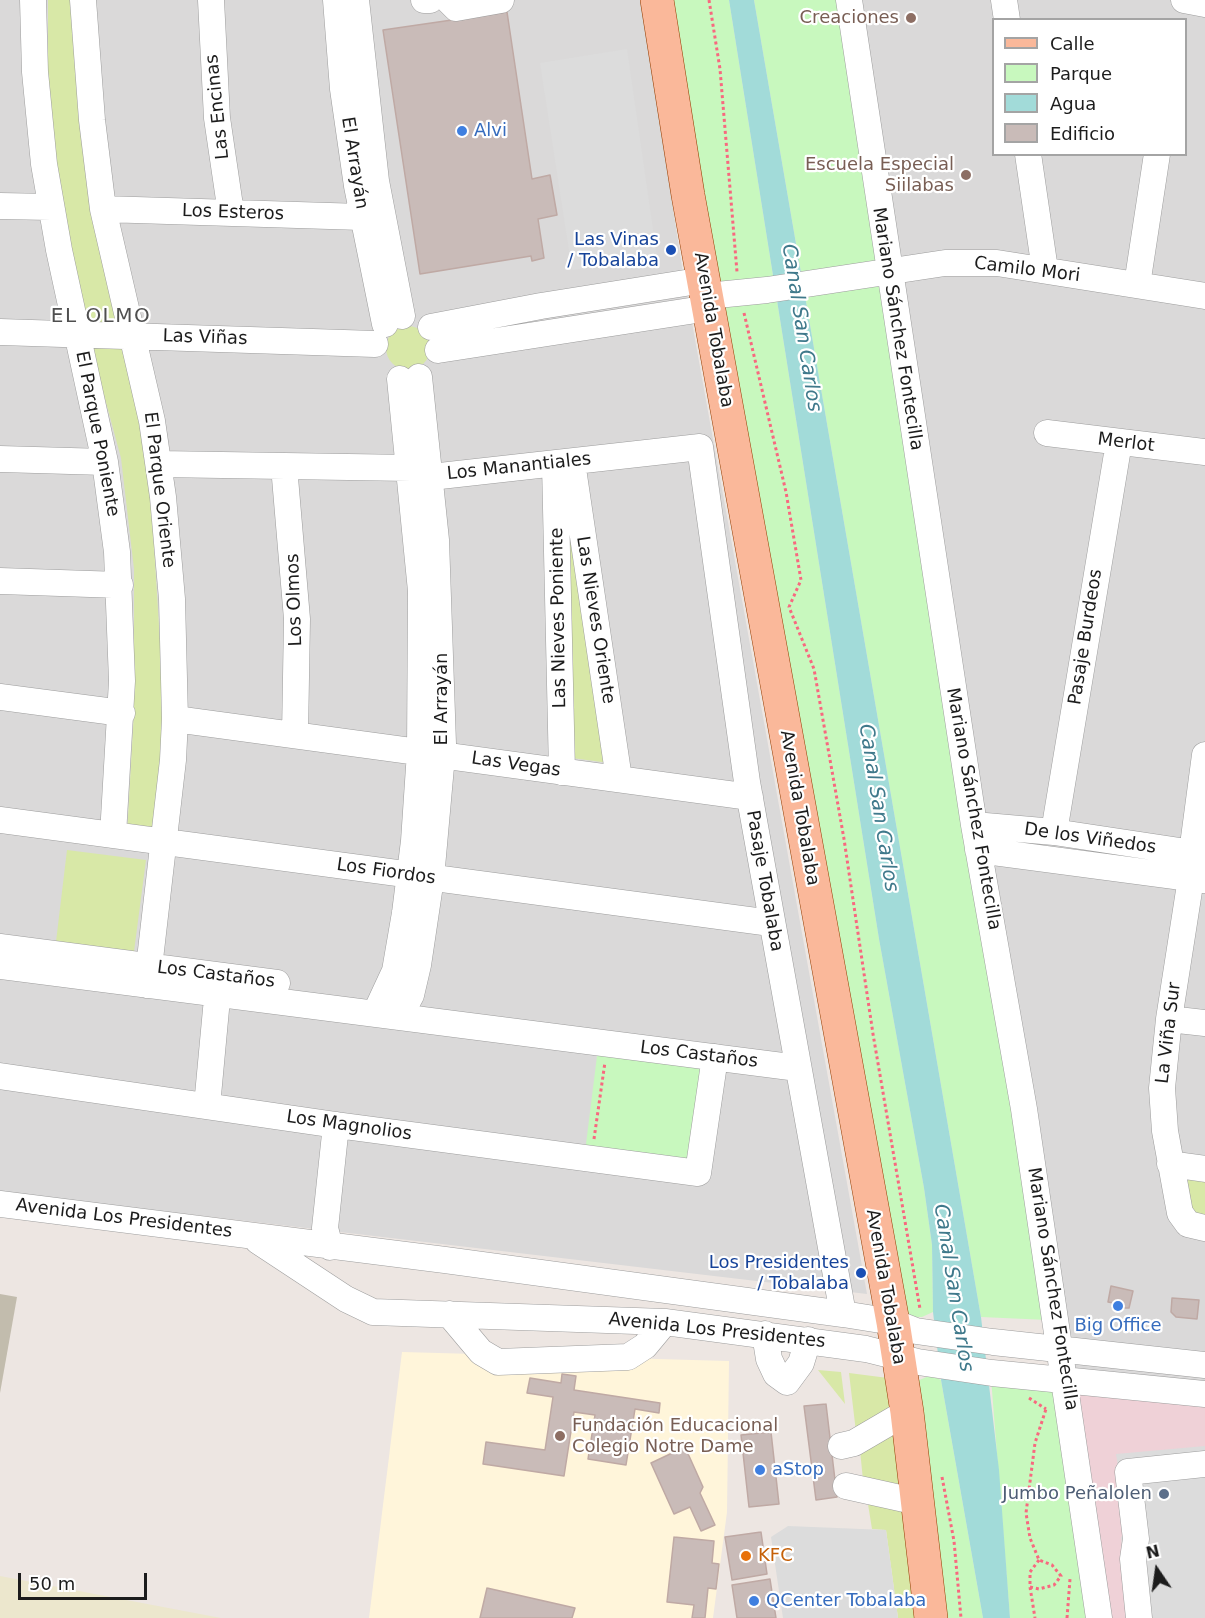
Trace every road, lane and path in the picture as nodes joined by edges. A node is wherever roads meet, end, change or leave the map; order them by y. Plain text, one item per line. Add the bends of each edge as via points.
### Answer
1 (33, 0) edge
2 (83, 0) edge
3 (211, 0) edge
4 (336, 0) edge
5 (356, 0) edge
6 (424, 0) edge
7 (430, 0) edge
8 (448, 0) edge
9 (501, 0) edge
10 (657, 0) edge
11 (709, 0) edge
12 (849, 0) edge
13 (1005, 0) edge
14 (1179, 0) edge
15 (1184, 0) edge
16 (1205, 4) edge
17 (1007, 18) edge
18 (1177, 18) edge
19 (1028, 156) edge
20 (1157, 156) edge
21 (0, 206) edge
22 (51, 207) junction
23 (103, 209) junction
24 (231, 213) junction
25 (362, 217) junction
26 (1045, 270) junction
27 (888, 271) junction
28 (738, 277) dead end
29 (1137, 285) junction
30 (706, 295) junction
31 (1205, 296) edge
32 (593, 299) junction
33 (742, 305) dead end
34 (596, 324) junction
35 (387, 328) junction
36 (0, 332) edge
37 (78, 334) junction
38 (133, 336) junction
39 (435, 339) junction
40 (410, 378) junction
41 (1047, 433) dead end
42 (1119, 442) junction
43 (700, 447) joint
44 (1205, 452) edge
45 (0, 459) edge
46 (105, 462) junction
47 (563, 463) junction
48 (159, 464) junction
49 (284, 466) junction
50 (421, 473) junction
51 (0, 581) edge
52 (120, 585) junction
53 (0, 697) edge
54 (122, 713) junction
55 (175, 719) junction
56 (295, 735) junction
57 (431, 754) junction
58 (1205, 755) edge
59 (562, 772) junction
60 (619, 779) junction
61 (750, 797) junction
62 (0, 820) edge
63 (1054, 832) junction
64 (113, 835) junction
65 (976, 837) junction
66 (165, 842) junction
67 (1198, 866) edge
68 (420, 877) junction
69 (771, 923) junction
70 (0, 947) edge
71 (0, 966) edge
72 (148, 976) junction
73 (218, 985) junction
74 (398, 1009) junction
75 (1169, 1019) junction
76 (1205, 1023) edge
77 (608, 1044) junction
78 (715, 1057) junction
79 (798, 1068) junction
80 (0, 1076) edge
81 (207, 1106) junction
82 (336, 1125) junction
83 (591, 1159) junction
84 (1170, 1164) junction
85 (1205, 1169) edge
86 (0, 1204) edge
87 (1205, 1228) edge
88 (247, 1235) junction
89 (330, 1246) junction
90 (319, 1281) junction
91 (738, 1299) junction
92 (796, 1308) junction
93 (448, 1314) junction
94 (843, 1314) junction
95 (665, 1322) junction
96 (912, 1324) junction
97 (734, 1330) junction
98 (774, 1335) junction
99 (808, 1340) junction
100 (1061, 1350) junction
101 (911, 1359) junction
102 (1205, 1365) edge
103 (997, 1373) junction
104 (1065, 1380) junction
105 (1205, 1394) edge
106 (1046, 1409) junction
107 (907, 1412) junction
108 (1048, 1421) dead end
109 (841, 1446) dead end
110 (1205, 1464) edge
111 (846, 1486) dead end
112 (918, 1502) junction
113 (1039, 1560) junction
114 (1061, 1576) junction
115 (1030, 1587) junction
116 (931, 1618) edge
117 (1035, 1618) edge
118 (1067, 1618) edge
119 (1099, 1618) edge
120 (1139, 1618) edge

1 - 22 street, El Parque Poniente via 38,111
2 - 23 street, El Parque Oriente
3 - 24 street, Las Encinas via 218,118
4 - 25 street, El Arrayán via 343,89
5 - 35 street, El Arrayán
6 - 7 street
8 - 9 street via 456,8
10 - 30 main road, Avenida Tobalaba
11 - 28 path via 720,69
12 - 27 street, Mariano Sánchez Fontecilla
13 - 17 street
14 - 18 street
15 - 16 street
19 - 26 street
20 - 29 street
21 - 22 street
22 - 37 street, El Parque Poniente
23 - 24 street, Los Esteros
23 - 38 street, El Parque Oriente
24 - 25 street, Los Esteros
25 - 35 street, El Arrayán
26 - 27 street, Camilo Mori via 997,263 945,263
26 - 29 street, Camilo Mori
27 - 30 street, Camilo Mori via 767,290
27 - 65 street, Mariano Sánchez Fontecilla
29 - 31 street, Camilo Mori
30 - 32 street
30 - 34 street
30 - 96 main road, Avenida Tobalaba
32 - 34 street
32 - 39 street
33 - 96 path via 786,492 801,580 789,607 814,669 844,839
34 - 39 street
35 - 38 street, Las Viñas
35 - 39 street via 423,320
35 - 40 street via 375,356 389,374
36 - 37 street, Las Viñas
37 - 38 street, Las Viñas
37 - 46 street, El Parque Poniente
38 - 48 street, El Parque Oriente
39 - 40 street via 435,361
40 - 50 street, El Arrayán
41 - 42 street, Merlot
42 - 44 street, Merlot
42 - 63 street, Pasaje Burdeos
43 - 47 street, Los Manantiales
43 - 61 street, Pasaje Tobalaba
45 - 46 street
46 - 52 street, El Parque Poniente
47 - 50 street, Los Manantiales
47 - 59 street, Las Nieves Poniente
47 - 60 street, Las Nieves Oriente
48 - 49 street, Los Manantiales
48 - 55 street, El Parque Oriente via 172,599
49 - 50 street, Los Manantiales
49 - 56 street, Los Olmos via 297,619
50 - 57 street, El Arrayán via 440,603
51 - 52 street
52 - 54 street, El Parque Poniente
53 - 54 street
54 - 64 street, El Parque Poniente
55 - 56 street, Las Vegas
55 - 66 street, El Parque Oriente
56 - 57 street, Las Vegas
57 - 59 street, Las Vegas
57 - 68 street, El Arrayán
58 - 67 street, La Viña Sur
59 - 60 street, Las Vegas
60 - 61 street, Las Vegas
61 - 69 street, Pasaje Tobalaba
62 - 64 street, Los Fiordos
63 - 65 street, De los Viñedos
63 - 67 street, De los Viñedos
64 - 66 street, Los Fiordos
65 - 67 street, De los Viñedos
65 - 100 street, Mariano Sánchez Fontecilla
66 - 68 street, Los Fiordos
66 - 72 street, El Parque Oriente
67 - 75 street, La Viña Sur
68 - 69 street, Los Fiordos
68 - 74 street, El Arrayán via 394,971
69 - 79 street, Pasaje Tobalaba
70 - 72 street, Los Castaños
71 - 72 street, Los Castaños
72 - 73 street, Los Castaños
73 - 74 street, Los Castaños
73 - 81 street
74 - 77 street, Los Castaños
75 - 76 street
75 - 84 street, La Viña Sur via 1162,1095
77 - 78 street, Los Castaños
77 - 83 path
78 - 79 street, Los Castaños
78 - 83 street, Los Magnolios via 698,1173
79 - 94 street, Pasaje Tobalaba
80 - 81 street, Los Magnolios
81 - 82 street, Los Magnolios
82 - 83 street, Los Magnolios
82 - 89 street via 325,1228
84 - 85 street
84 - 87 street, La Viña Sur via 1180,1213 1188,1224
86 - 88 street, Avenida Los Presidentes
88 - 89 street, Avenida Los Presidentes
88 - 90 street, Avenida Los Presidentes
89 - 90 street via 318,1260
89 - 91 street, Avenida Los Presidentes
90 - 93 street, Avenida Los Presidentes via 373,1311
91 - 92 street, Avenida Los Presidentes
91 - 97 street via 743,1315
92 - 94 street, Avenida Los Presidentes
92 - 98 street via 782,1319
93 - 95 street, Avenida Los Presidentes
93 - 95 street via 481,1352 498,1362 628,1357 645,1346
94 - 96 street, Avenida Los Presidentes
95 - 97 street, Avenida Los Presidentes
96 - 100 street, Avenida Los Presidentes via 993,1342
96 - 101 main road, Avenida Tobalaba
97 - 98 street, Avenida Los Presidentes
98 - 99 street, Avenida Los Presidentes
98 - 99 street via 769,1359 776,1374 787,1382 801,1363
99 - 101 street, Avenida Los Presidentes
100 - 102 street, Avenida Los Presidentes
100 - 104 street, Mariano Sánchez Fontecilla
101 - 103 street, Avenida Los Presidentes
101 - 107 main road, Avenida Tobalaba
103 - 104 street, Avenida Los Presidentes
103 - 106 path
104 - 105 street, Avenida Los Presidentes
104 - 119 street, Mariano Sánchez Fontecilla
106 - 108 path
106 - 113 path via 1035,1443 1026,1513
107 - 109 street via 854,1443
107 - 112 main road, Avenida Tobalaba
110 - 120 street via 1128,1472
111 - 112 street
112 - 116 main road, Avenida Tobalaba
113 - 114 path via 1052,1565
113 - 115 path via 1030,1572
114 - 115 path via 1054,1585
114 - 118 path via 1071,1577
115 - 117 path

